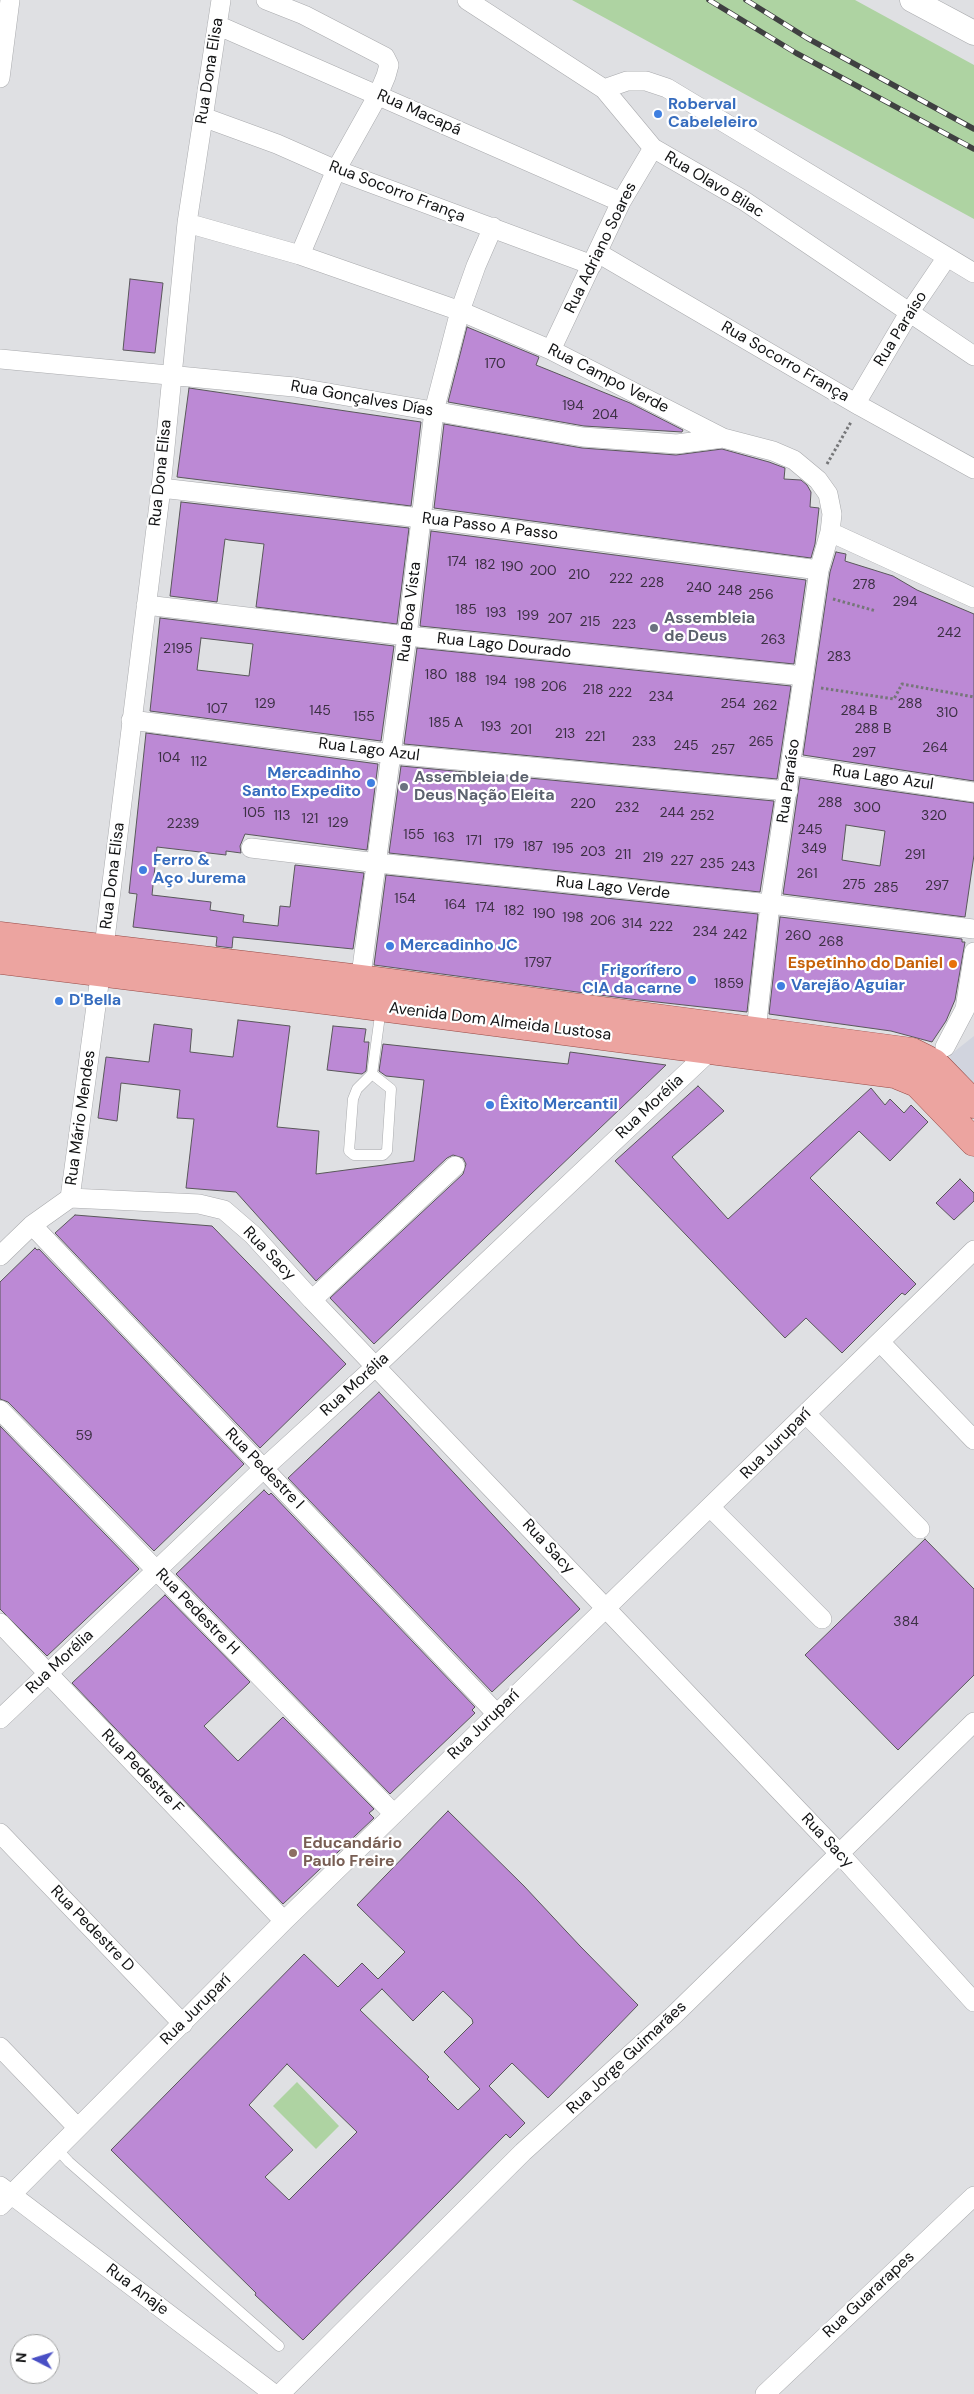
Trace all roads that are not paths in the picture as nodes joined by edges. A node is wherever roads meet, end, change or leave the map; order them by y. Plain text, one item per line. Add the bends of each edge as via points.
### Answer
1 (10, 0) edge
2 (221, 0) edge
3 (266, 0) edge
4 (467, 0) edge
5 (912, 0) edge
6 (217, 24) junction
7 (973, 30) edge
8 (0, 78) edge
9 (604, 89) junction
10 (378, 95) junction
11 (203, 117) junction
12 (653, 148) junction
13 (336, 170) junction
14 (621, 202) junction
15 (187, 223) junction
16 (493, 227) junction
17 (300, 255) junction
18 (948, 257) junction
19 (595, 259) junction
20 (974, 272) edge
21 (460, 310) junction
22 (909, 313) junction
23 (551, 350) junction
24 (974, 356) edge
25 (0, 359) edge
26 (171, 374) junction
27 (858, 405) junction
28 (434, 411) junction
29 (723, 438) junction
30 (974, 469) edge
31 (160, 488) junction
32 (421, 518) junction
33 (830, 532) junction
34 (819, 570) junction
35 (974, 598) edge
36 (146, 605) junction
37 (407, 636) junction
38 (803, 680) junction
39 (131, 720) junction
40 (392, 754) junction
41 (791, 765) junction
42 (788, 791) junction
43 (974, 792) edge
44 (251, 848) dead end
45 (378, 863) junction
46 (770, 904) junction
47 (974, 929) edge
48 (0, 936) edge
49 (974, 952) edge
50 (102, 959) junction
51 (0, 960) edge
52 (366, 997) junction
53 (974, 1022) edge
54 (658, 1030) junction
55 (756, 1031) junction
56 (710, 1051) junction
57 (940, 1055) junction
58 (372, 1074) junction
59 (974, 1104) edge
60 (974, 1142) edge
61 (455, 1166) dead end
62 (70, 1198) junction
63 (32, 1225) junction
64 (974, 1250) edge
65 (0, 1256) edge
66 (312, 1300) junction
67 (880, 1342) junction
68 (376, 1366) junction
69 (0, 1410) edge
70 (806, 1414) junction
71 (974, 1440) edge
72 (263, 1469) junction
73 (711, 1508) junction
74 (920, 1529) dead end
75 (157, 1571) junction
76 (606, 1609) junction
77 (822, 1618) dead end
78 (0, 1622) edge
79 (48, 1673) junction
80 (496, 1713) junction
81 (0, 1719) edge
82 (974, 1722) edge
83 (394, 1814) junction
84 (0, 1833) edge
85 (839, 1853) junction
86 (284, 1921) junction
87 (974, 2002) edge
88 (183, 2024) junction
89 (0, 2047) edge
90 (77, 2127) junction
91 (56, 2148) junction
92 (4, 2196) edge
93 (974, 2196) edge
94 (279, 2346) dead end
95 (274, 2394) edge
96 (280, 2394) edge
97 (764, 2394) edge

1 - 8 street
2 - 6 street, Rua Dona Elisa
3 - 10 street via 304,15 385,57 389,66
4 - 9 street, Rua Olavo Bilac
5 - 7 street
6 - 10 street, Rua Macapá
6 - 11 street, Rua Dona Elisa
9 - 12 street, Rua Olavo Bilac
9 - 18 street via 627,81 646,81 666,88
10 - 13 street
10 - 14 street, Rua Macapá
11 - 13 street, Rua Socorro França
11 - 15 street, Rua Dona Elisa
12 - 14 street, Rua Adriano Soares
12 - 22 street, Rua Olavo Bilac via 743,200
13 - 16 street, Rua Socorro França
13 - 17 street
14 - 19 street, Rua Adriano Soares
15 - 17 street, Rua Campo Verde
15 - 26 street, Rua Dona Elisa
16 - 19 street, Rua Socorro França
16 - 21 street, Rua Boa Vista
17 - 21 street, Rua Campo Verde
18 - 20 street
18 - 22 street, Rua Paraíso
19 - 23 street, Rua Adriano Soares
19 - 27 street, Rua Socorro França
21 - 23 street, Rua Campo Verde
21 - 28 street, Rua Boa Vista
22 - 24 street, Rua Olavo Bilac
22 - 27 street, Rua Paraíso
23 - 29 street, Rua Campo Verde
25 - 26 street, Rua Gonçalves Días
26 - 28 street, Rua Gonçalves Días via 294,386
26 - 31 street, Rua Dona Elisa
27 - 30 street, Rua Socorro França
28 - 29 street, Rua Gonçalves Días via 583,437 678,444
28 - 32 street, Rua Boa Vista
29 - 33 street, Rua Campo Verde via 794,460 818,480 828,494 832,514
31 - 32 street, Rua Passo A Passo
31 - 36 street, Rua Dona Elisa
32 - 34 street, Rua Passo A Passo
32 - 37 street, Rua Boa Vista
33 - 34 street, Rua Paraíso
33 - 35 street
34 - 38 street, Rua Paraíso
36 - 37 street, Rua Lago Dourado
36 - 39 street, Rua Dona Elisa
37 - 38 street, Rua Lago Dourado
37 - 40 street, Rua Boa Vista
38 - 41 street, Rua Paraíso
39 - 40 street, Rua Lago Azul
39 - 50 street, Rua Dona Elisa
40 - 42 street, Rua Lago Azul
40 - 45 street, Rua Boa Vista
41 - 42 street, Rua Paraíso
41 - 43 street, Rua Lago Azul
42 - 46 street, Rua Paraíso
44 - 45 street, Rua Lago Verde
45 - 46 street, Rua Lago Verde
45 - 52 street, Rua Boa Vista
46 - 47 street, Rua Lago Verde
46 - 55 street, Rua Paraíso
48 - 50 main road, Avenida Dom Almeida Lustosa
49 - 57 street via 965,1009
50 - 51 main road, Avenida Dom Almeida Lustosa
50 - 52 main road, Avenida Dom Almeida Lustosa
50 - 62 street, Rua Mário Mendes
52 - 54 main road, Avenida Dom Almeida Lustosa
52 - 58 lane
53 - 57 street
54 - 55 main road, Avenida Dom Almeida Lustosa
54 - 56 main road, Avenida Dom Almeida Lustosa
55 - 57 main road, Avenida Dom Almeida Lustosa
56 - 60 main road, Avenida Dom Almeida Lustosa via 895,1074 917,1083
56 - 68 street, Rua Morélia
57 - 59 main road, Avenida Dom Almeida Lustosa
58 - 58 lane via 357,1089 353,1099 349,1150 354,1155 383,1155 387,1150 391,1089
61 - 66 street
62 - 63 street, Rua Mário Mendes
62 - 66 street, Rua Sacy via 199,1204 224,1210 253,1235
63 - 65 street, Rua Mário Mendes
63 - 72 street, Rua Pedestre I
64 - 67 street, Rua Juruparí
66 - 68 street, Rua Sacy
67 - 70 street, Rua Juruparí
67 - 71 street
68 - 72 street, Rua Morélia
68 - 76 street, Rua Sacy
69 - 75 street, Rua Pedestre H
70 - 73 street, Rua Juruparí
70 - 74 street
72 - 75 street, Rua Morélia
72 - 80 street, Rua Pedestre I
73 - 76 street, Rua Juruparí
73 - 77 street
75 - 79 street, Rua Morélia
75 - 83 street, Rua Pedestre H
76 - 80 street, Rua Juruparí
76 - 85 street, Rua Sacy
78 - 79 street, Rua Pedestre F
79 - 81 street, Rua Morélia
79 - 86 street, Rua Pedestre F
80 - 83 street, Rua Juruparí
82 - 85 street, Rua Jorge Guimarães
83 - 86 street, Rua Juruparí
84 - 88 street, Rua Pedestre D
85 - 87 street, Rua Sacy
85 - 96 street, Rua Jorge Guimarães via 674,2016 523,2152
86 - 88 street, Rua Juruparí
88 - 90 street, Rua Juruparí
89 - 90 street
90 - 91 street, Rua Juruparí
91 - 92 street, Rua Juruparí
91 - 94 lane
92 - 95 street, Rua Anaje
93 - 97 street, Rua Guararapes

